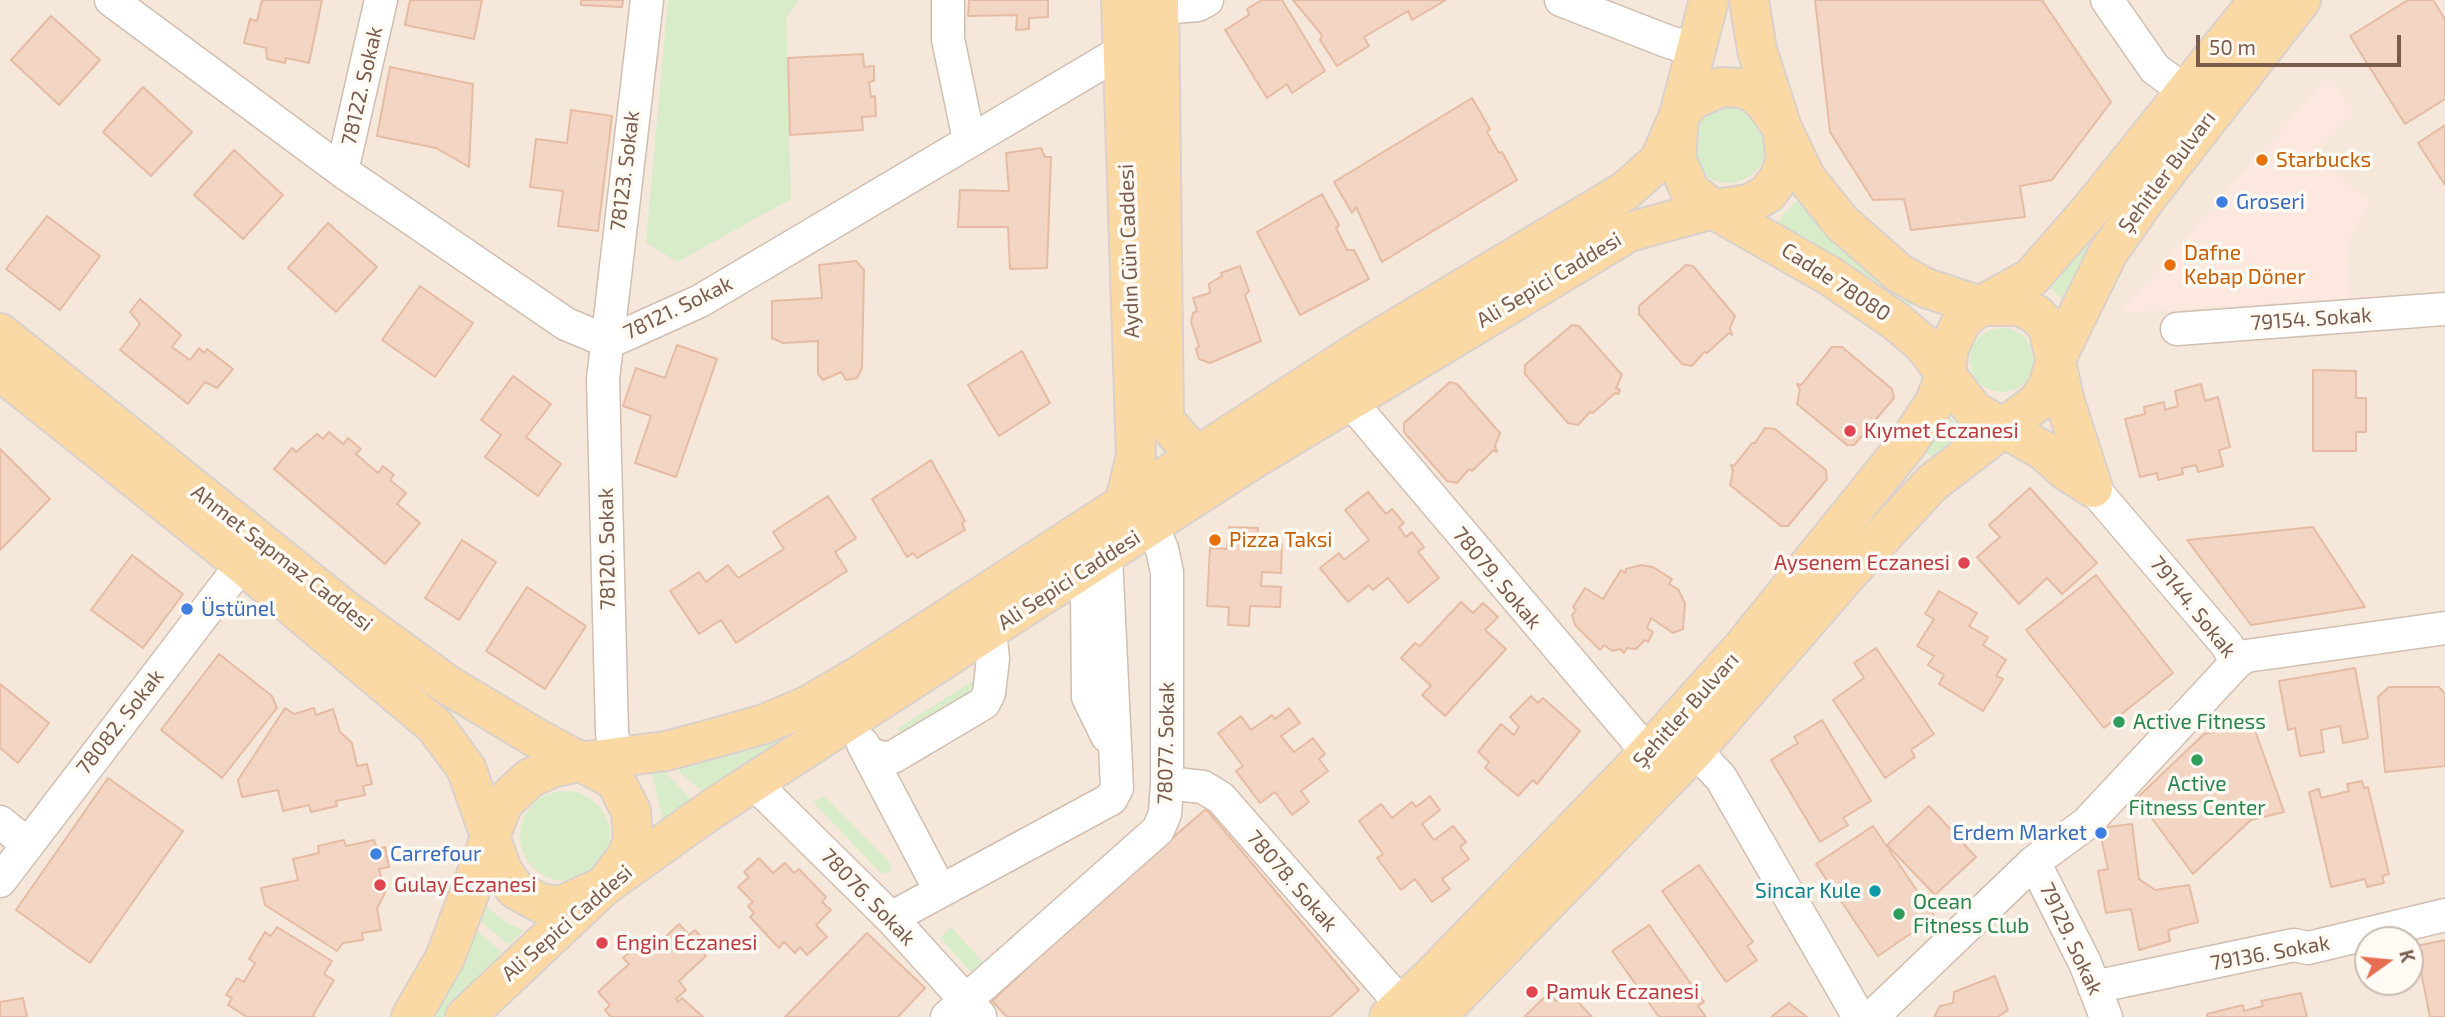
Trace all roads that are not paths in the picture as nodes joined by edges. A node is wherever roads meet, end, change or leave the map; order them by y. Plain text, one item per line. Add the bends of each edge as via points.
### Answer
1 (111, 0) edge
2 (381, 0) edge
3 (647, 0) edge
4 (947, 0) edge
5 (1121, 0) edge
6 (1207, 0) edge
7 (1561, 0) edge
8 (1709, 0) edge
9 (1749, 0) edge
10 (2108, 0) edge
11 (2259, 0) edge
12 (2301, 0) edge
13 (1159, 4) edge
14 (1697, 50) junction
15 (1122, 51) junction
16 (2185, 91) junction
17 (1679, 115) junction
18 (1782, 128) junction
19 (968, 139) junction
20 (342, 171) junction
21 (1713, 209) junction
22 (1980, 306) junction
23 (2445, 309) edge
24 (2177, 329) dead end
25 (0, 333) edge
26 (609, 342) junction
27 (2056, 359) junction
28 (0, 371) edge
29 (1946, 372) junction
30 (1350, 401) junction
31 (2003, 426) junction
32 (1195, 455) junction
33 (2094, 488) junction
34 (1125, 501) junction
35 (1152, 526) junction
36 (1095, 563) junction
37 (242, 564) junction
38 (2445, 628) edge
39 (990, 631) junction
40 (2236, 663) junction
41 (828, 736) junction
42 (1695, 750) junction
43 (868, 752) junction
44 (1648, 753) junction
45 (616, 757) junction
46 (578, 762) junction
47 (752, 781) junction
48 (1167, 783) junction
49 (0, 822) edge
50 (492, 835) junction
51 (26, 843) junction
52 (2034, 862) junction
53 (0, 881) edge
54 (604, 886) junction
55 (940, 890) junction
56 (2445, 915) edge
57 (891, 918) junction
58 (2094, 986) junction
59 (964, 1012) edge
60 (1409, 1013) edge
61 (411, 1017) edge
62 (465, 1017) edge
63 (1859, 1017) edge
64 (1872, 1017) edge
65 (2106, 1017) edge

1 - 20 street, 78121. Sokak
2 - 20 street, 78122. Sokak
3 - 26 street, 78123. Sokak
4 - 19 street via 948,39
5 - 15 main road, Aydın Gün Caddesi
6 - 13 street via 1198,5
7 - 14 street
8 - 14 main road, Ali Sepici Caddesi
9 - 18 main road via 1757,50
10 - 16 street via 2155,69
11 - 16 main road, Şehitler Bulvarı
12 - 27 main road, Şehitler Bulvarı via 2123,230
13 - 32 main road, Aydın Gün Caddesi via 1164,420
14 - 17 main road, Ali Sepici Caddesi
15 - 19 street, 78121. Sokak
15 - 34 main road, Aydın Gün Caddesi via 1136,456
16 - 22 main road, Şehitler Bulvarı via 2031,278
17 - 18 main road via 1704,94 1721,87 1742,88 1766,104
17 - 21 main road via 1676,159 1682,177 1690,191
17 - 32 main road, Ali Sepici Caddesi via 1659,161 1625,191
18 - 21 main road via 1786,159 1767,194 1749,204
18 - 22 main road, Cadde 78080 via 1806,178 1861,241 1899,273 1926,288
19 - 26 street, 78121. Sokak via 700,301
20 - 26 street, 78121. Sokak via 566,324
21 - 29 main road, Cadde 78080 via 1830,276 1897,322
21 - 30 main road, Ali Sepici Caddesi via 1629,232
22 - 27 main road via 2020,306 2037,315 2048,327
22 - 29 main road via 1962,320 1955,333
23 - 24 street, 79154. Sokak
25 - 46 main road, Ahmet Sapmaz Caddesi via 345,610 448,685
26 - 45 street, 78120. Sokak via 603,379
27 - 31 main road via 2047,389 2036,403
27 - 33 main road via 2065,402
28 - 37 main road, Ahmet Sapmaz Caddesi
29 - 31 main road via 1974,411
29 - 44 main road, Şehitler Bulvarı via 1935,402 1878,482 1743,647
30 - 35 main road, Ali Sepici Caddesi
30 - 44 street, 78079. Sokak
31 - 33 main road
31 - 42 main road, Şehitler Bulvarı via 1932,483
32 - 34 main road, Ali Sepici Caddesi
33 - 40 street, 79144. Sokak via 2227,645
34 - 45 main road, Ali Sepici Caddesi via 809,705 722,736 666,751
35 - 36 main road, Ali Sepici Caddesi
35 - 48 street, 78077. Sokak via 1167,572
36 - 39 main road, Ali Sepici Caddesi
36 - 55 street via 1088,697 1114,750 1117,788 1111,799
37 - 50 main road, Ahmet Sapmaz Caddesi via 435,726 466,768
37 - 51 street, 78082. Sokak
38 - 40 street, 79144. Sokak via 2246,656
39 - 41 main road, Ali Sepici Caddesi
39 - 43 street via 993,659 984,703 893,757 880,758
40 - 52 street via 2087,823
41 - 43 street via 863,744
41 - 47 main road, Ali Sepici Caddesi
42 - 60 main road, Şehitler Bulvarı
42 - 63 street via 1721,778
43 - 55 street
44 - 60 main road, Şehitler Bulvarı
45 - 46 main road, Ali Sepici Caddesi
46 - 50 main road via 530,778 503,803
46 - 54 main road via 615,780 631,811 633,842
47 - 54 main road, Ali Sepici Caddesi
47 - 57 street, 78076. Sokak
48 - 59 street, 78077. Sokak via 1165,814 1158,830
48 - 60 street, 78078. Sokak via 1203,787 1221,798
49 - 51 street
50 - 54 main road via 502,870 515,889 540,903 561,905
50 - 61 main road via 445,958
51 - 53 street, 78082. Sokak
52 - 58 street, 79129. Sokak
52 - 64 street
54 - 62 main road, Ali Sepici Caddesi
55 - 57 street
56 - 58 street, 79136. Sokak via 2308,948 2294,945
57 - 59 street, 78076. Sokak
58 - 65 street, 79129. Sokak

